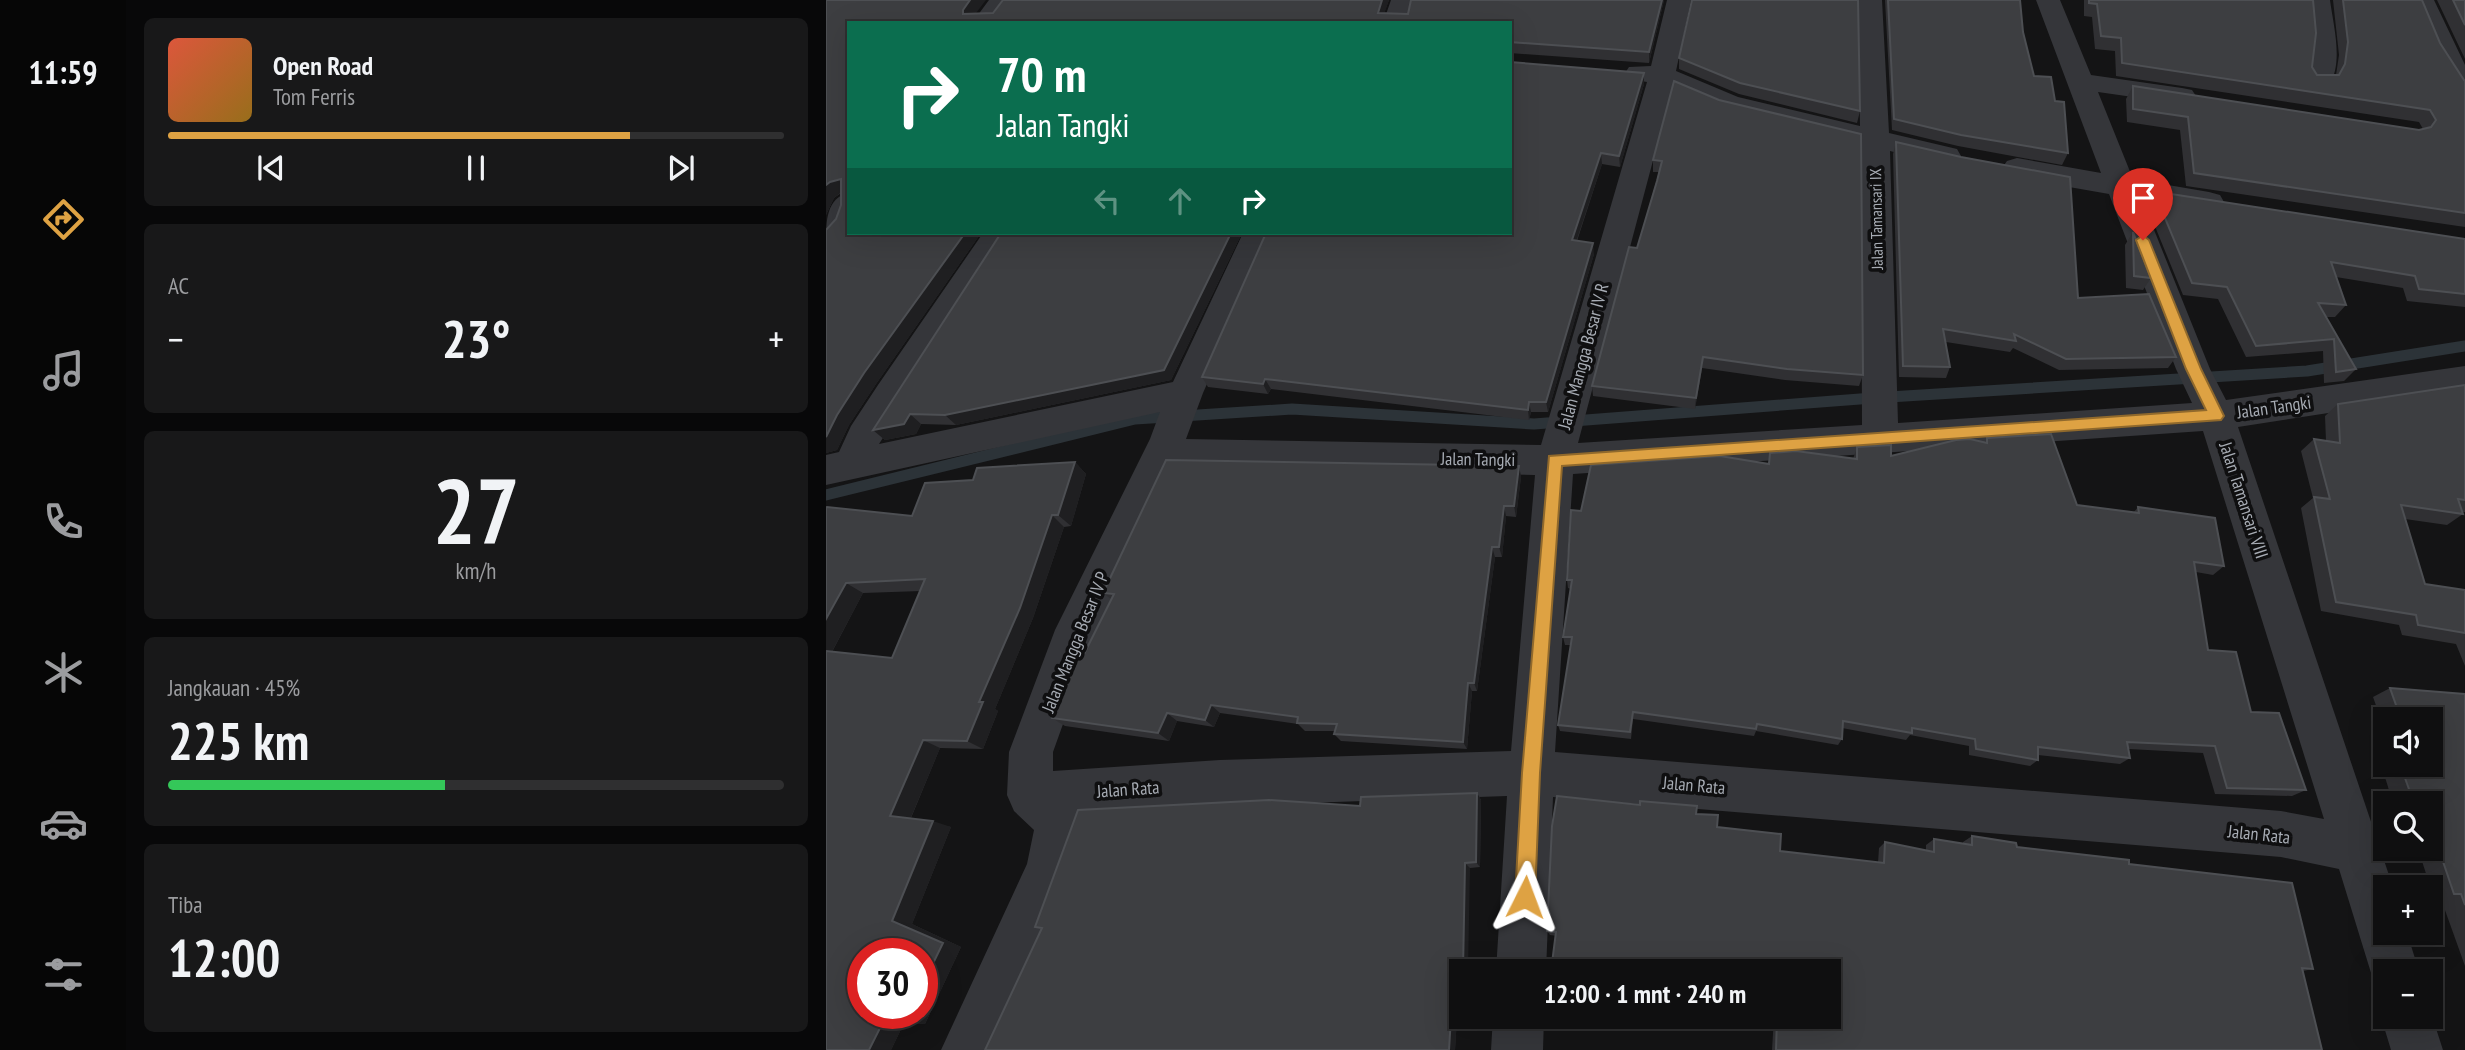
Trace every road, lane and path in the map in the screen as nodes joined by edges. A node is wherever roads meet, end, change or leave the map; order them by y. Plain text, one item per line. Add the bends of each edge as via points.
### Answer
1 (1002, 0) edge
2 (1404, 0) edge
3 (1679, 0) edge
4 (1870, 0) edge
5 (2048, 0) edge
6 (2318, 0) edge
7 (2421, 0) edge
8 (986, 21) edge
9 (1397, 21) edge
10 (1609, 71) edge
11 (1662, 75) junction
12 (2319, 79) edge
13 (2079, 80) junction
14 (2465, 86) edge
15 (2211, 101) edge
16 (1875, 139) junction
17 (2123, 188) junction
18 (847, 205) edge
19 (2236, 206) edge
20 (826, 232) edge
21 (998, 235) edge
22 (1257, 235) edge
23 (2465, 379) edge
24 (2205, 392) junction
25 (1879, 414) junction
26 (1174, 421) junction
27 (1563, 428) junction
28 (839, 467) edge
29 (1531, 773) junction
30 (1030, 795) junction
31 (2357, 849) junction
32 (1522, 959) edge
33 (2389, 959) edge
34 (1518, 1029) edge
35 (2411, 1029) edge
36 (968, 1050) edge
37 (1517, 1050) edge
38 (2417, 1050) edge

1 - 8 street
2 - 9 street
3 - 11 street, Jalan Mangga Besar IV R
4 - 16 street, Jalan Tamansari IX
5 - 13 street, Jalan Tamansari VIII
6 - 12 street via 2323,46
7 - 14 street via 2445,55
10 - 11 street
11 - 16 street via 1729,103
11 - 27 street, Jalan Mangga Besar IV R
13 - 15 street
13 - 17 street, Jalan Tamansari VIII
16 - 17 street
16 - 25 street, Jalan Tamansari IX
17 - 19 street
17 - 24 street, Jalan Tamansari VIII
18 - 20 street
21 - 28 street
22 - 26 street, Jalan Mangga Besar IV P
23 - 24 street, Jalan Tangki
24 - 25 street, Jalan Tangki
24 - 31 street, Jalan Tamansari VIII
25 - 27 street, Jalan Tangki
26 - 27 street, Jalan Tangki
26 - 28 street, Jalan Tangki
26 - 30 street, Jalan Mangga Besar IV P via 1076,630 1031,751
27 - 29 street, Jalan Mangga Besar IV R
29 - 30 street, Jalan Rata via 1220,783
29 - 31 street, Jalan Rata via 2281,834
29 - 32 street, Jalan Mangga Besar IV R
30 - 36 street via 1059,822 1050,868
31 - 33 street, Jalan Tamansari VIII
34 - 37 street
35 - 38 street

